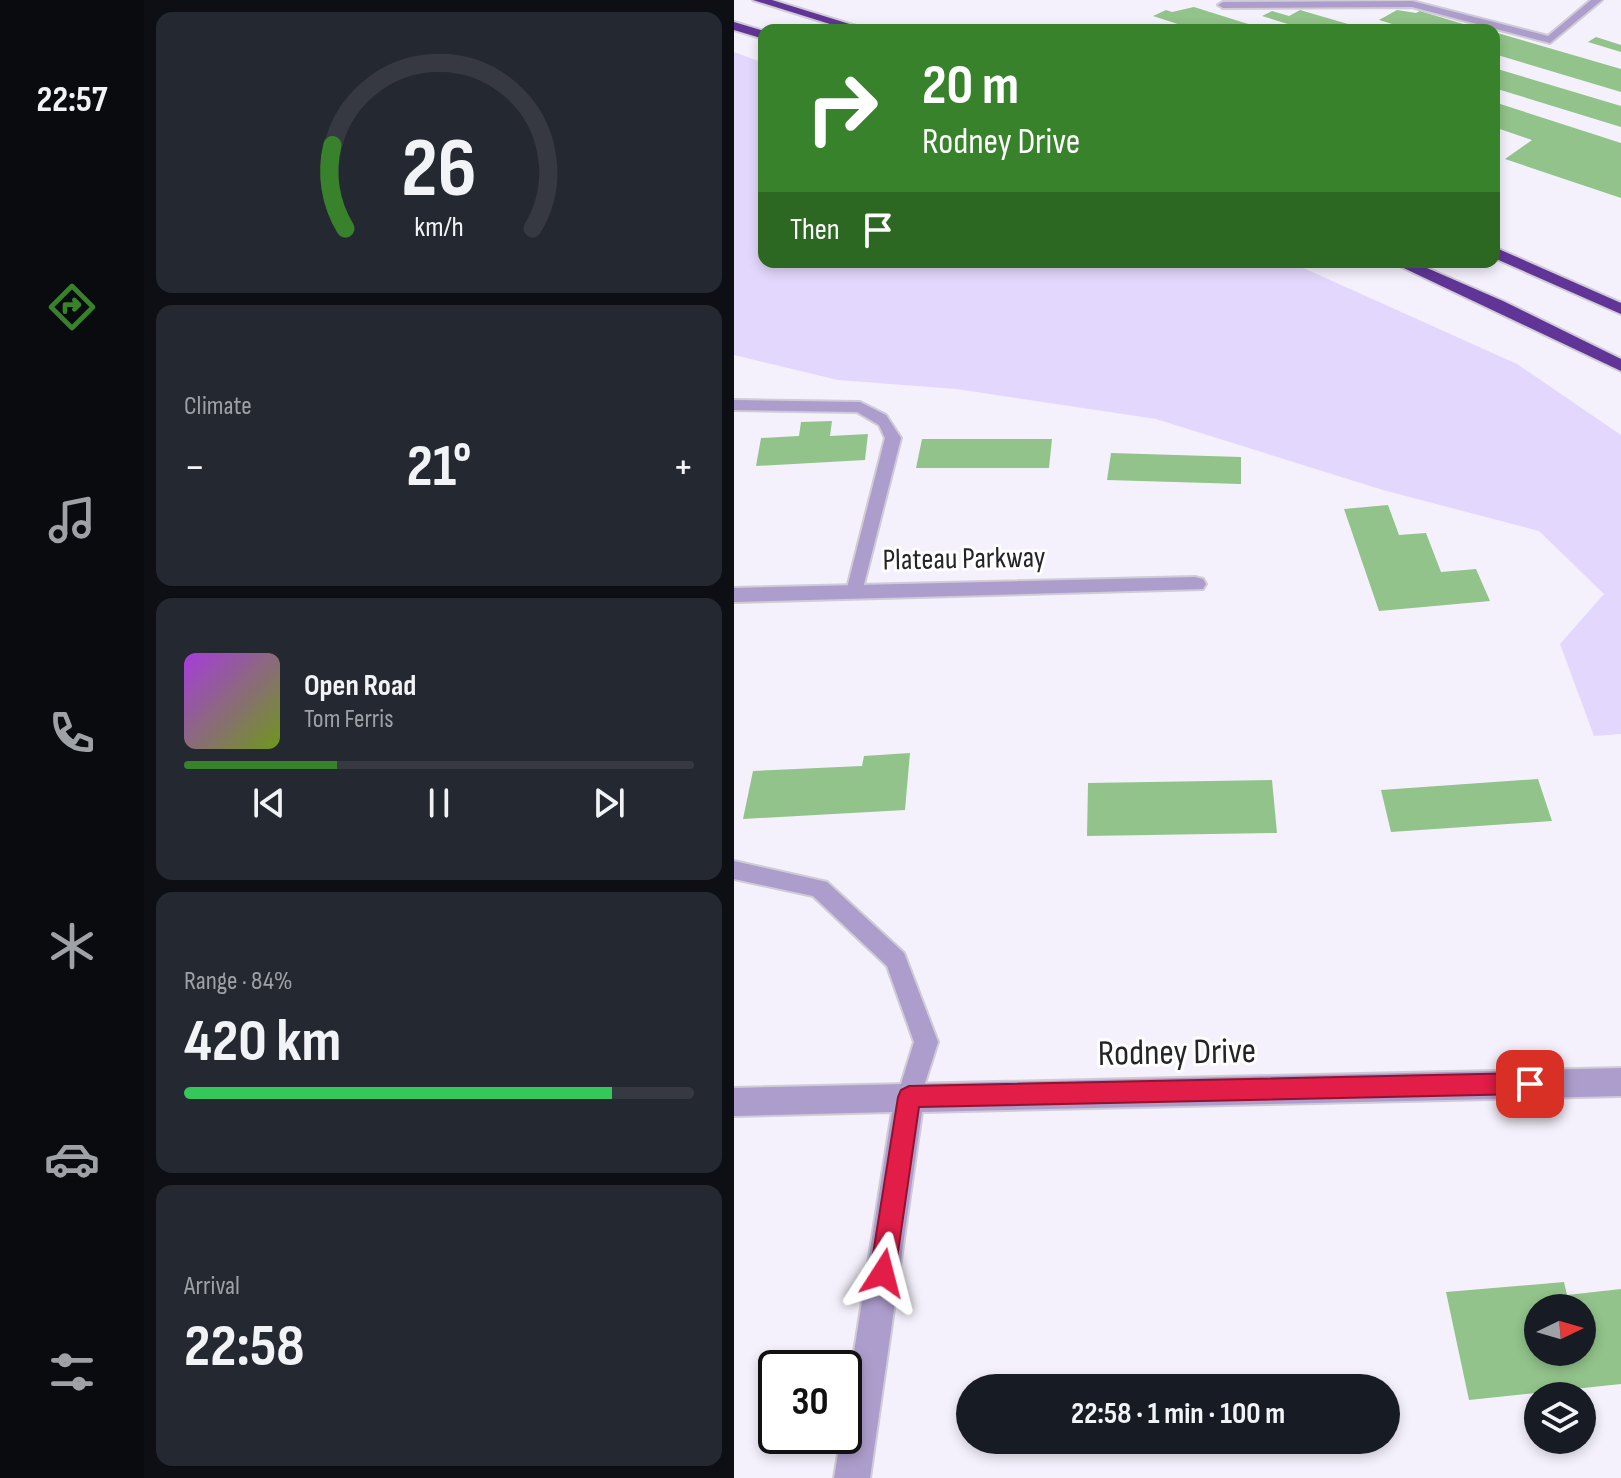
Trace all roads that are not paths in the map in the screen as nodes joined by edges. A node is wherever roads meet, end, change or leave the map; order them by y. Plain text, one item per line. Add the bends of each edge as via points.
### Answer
1 (759, 0) edge
2 (1597, 0) edge
3 (1223, 5) dead end
4 (842, 24) edge
5 (1489, 24) edge
6 (734, 26) edge
7 (1500, 27) edge
8 (758, 33) edge
9 (1500, 255) edge
10 (1413, 268) edge
11 (1621, 309) edge
12 (1621, 366) edge
13 (734, 405) edge
14 (1195, 584) dead end
15 (855, 592) junction
16 (734, 595) edge
17 (734, 870) edge
18 (1621, 1082) edge
19 (909, 1097) junction
20 (734, 1102) edge
21 (852, 1478) edge

1 - 4 highway
2 - 7 lane via 1550,40
3 - 5 lane via 1412,4
6 - 8 highway
9 - 11 highway
10 - 12 highway
13 - 15 lane via 860,407 890,427 893,438
14 - 15 street, Plateau Parkway
15 - 16 street, Plateau Parkway
17 - 19 lane via 819,888 896,960 926,1042
18 - 19 street, Rodney Drive
19 - 20 street, Rodney Drive
19 - 21 street

